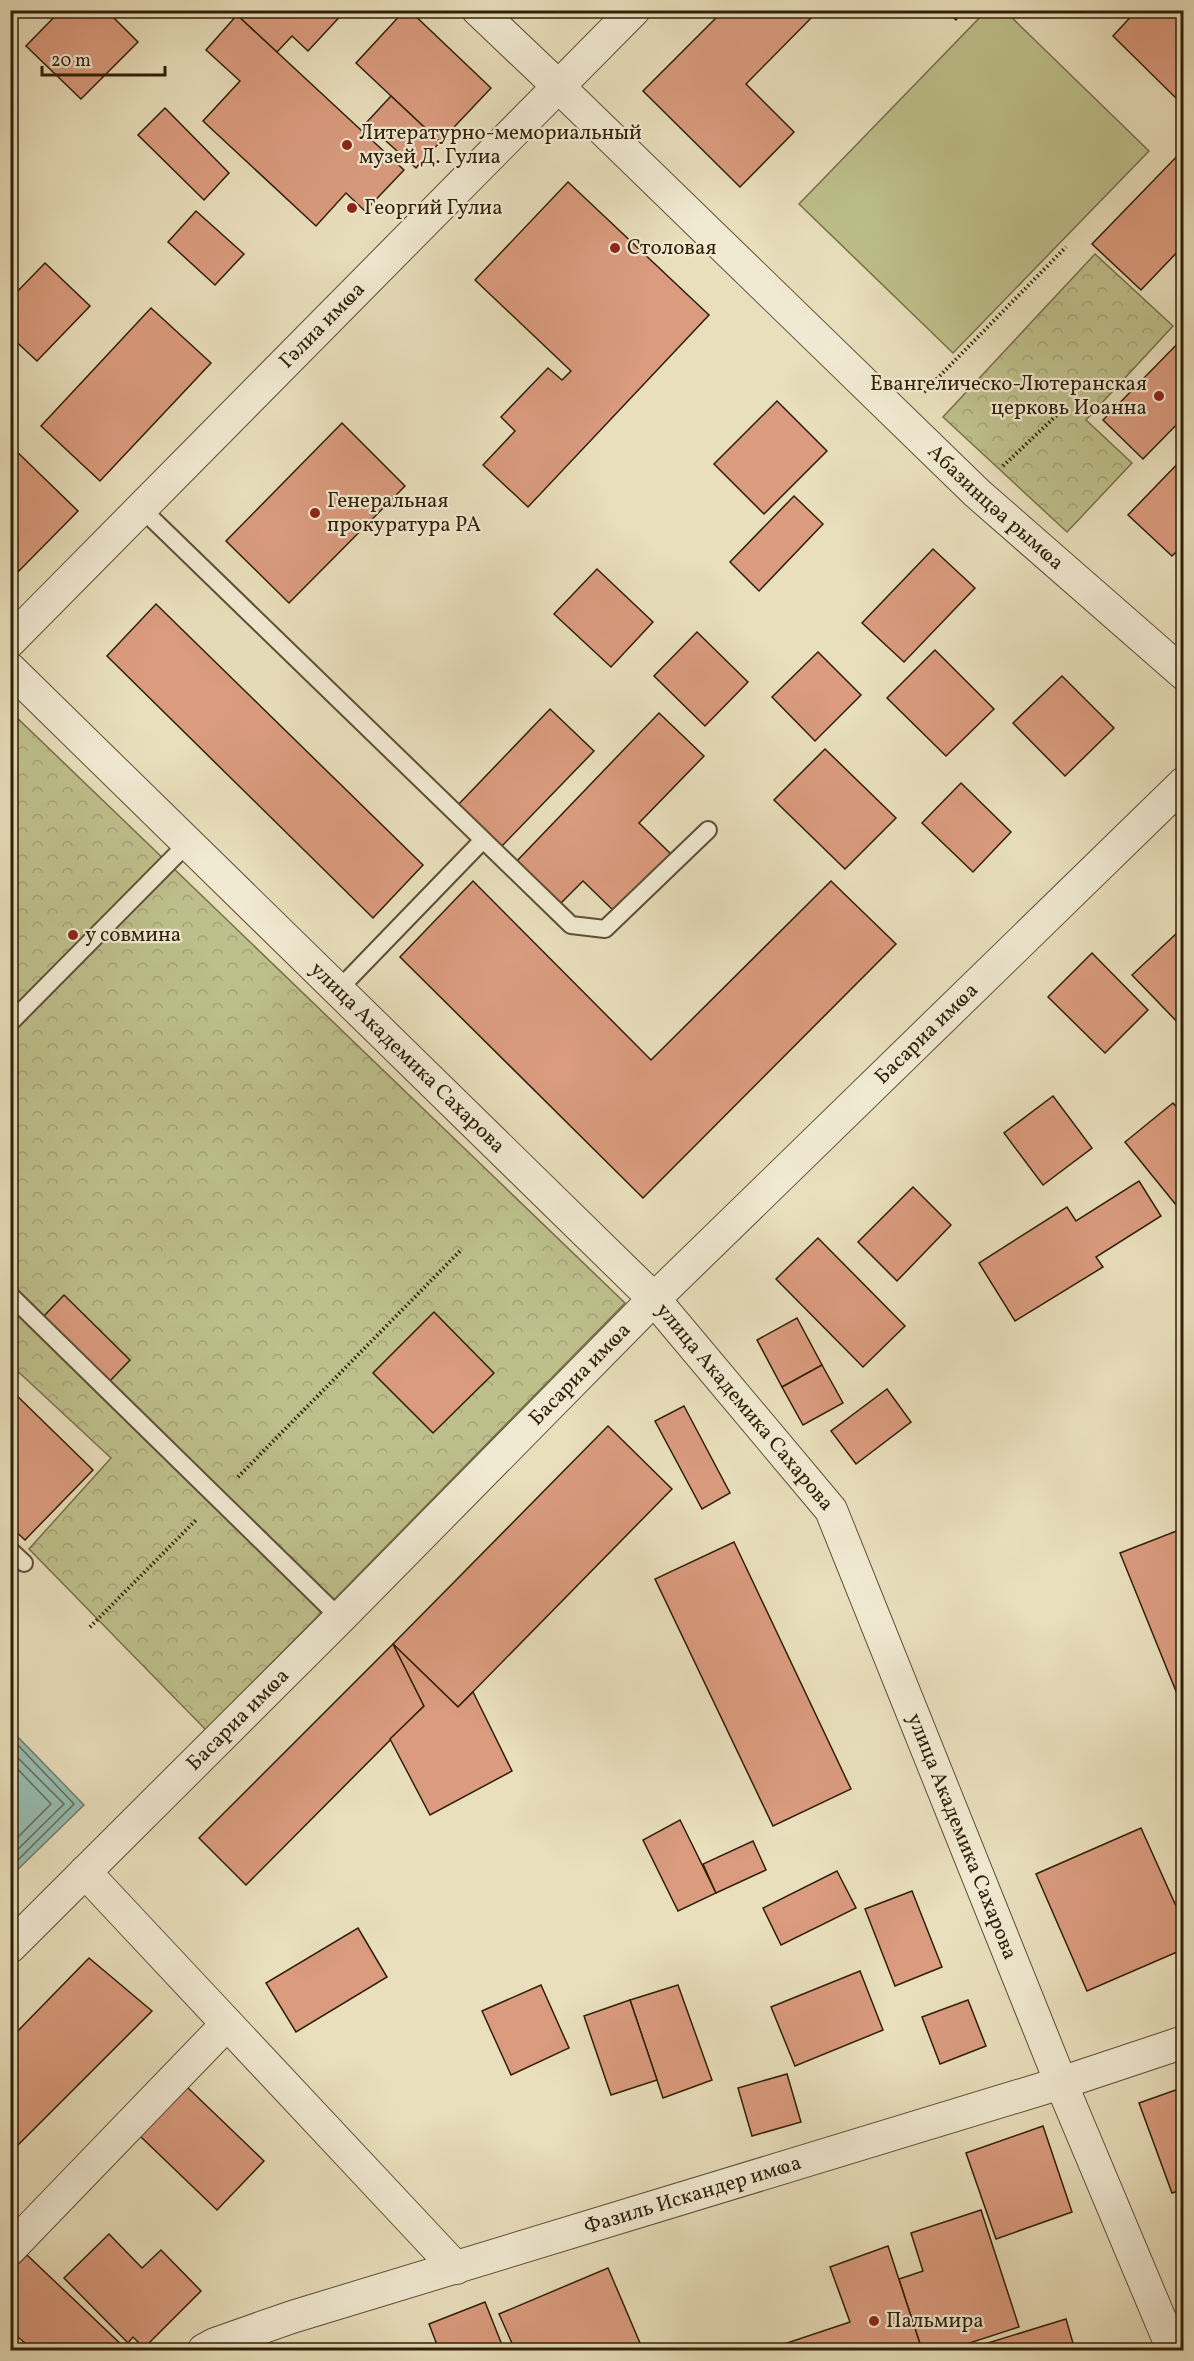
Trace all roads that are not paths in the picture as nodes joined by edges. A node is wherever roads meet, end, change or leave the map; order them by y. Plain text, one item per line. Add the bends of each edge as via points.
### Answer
1 (478, 10) edge
2 (634, 10) edge
3 (559, 87) junction
4 (142, 509) junction
5 (10, 641) edge
6 (10, 669) edge
7 (1184, 675) edge
8 (1184, 783) edge
9 (708, 830) dead end
10 (483, 840) junction
11 (188, 843) junction
12 (339, 990) junction
13 (10, 1023) edge
14 (10, 1295) edge
15 (654, 1299) junction
16 (10, 1550) edge
17 (24, 1563) dead end
18 (340, 1618) junction
19 (85, 1872) junction
20 (10, 1947) edge
21 (227, 2024) junction
22 (1184, 2042) edge
23 (1061, 2083) junction
24 (10, 2248) edge
25 (456, 2268) junction
26 (204, 2350) edge
27 (1173, 2350) edge

1 - 3 street, Абазинцәа рымҩа
2 - 3 street, Гәлиа имҩа
3 - 4 street, Гәлиа имҩа
3 - 7 street, Абазинцәа рымҩа via 977,493
4 - 5 street, Гәлиа имҩа
4 - 10 lane
6 - 11 street, улица Академика Сахарова
8 - 15 street, Басариа имҩа
9 - 10 lane via 605,929 571,925
10 - 12 lane
11 - 12 street, улица Академика Сахарова
11 - 13 lane
12 - 15 street, улица Академика Сахарова
14 - 18 lane
15 - 18 street, Басариа имҩа
15 - 23 street, улица Академика Сахарова via 831,1510
16 - 17 lane
18 - 19 street, Басариа имҩа
19 - 20 street, Басариа имҩа
19 - 21 street
21 - 24 street
21 - 25 street
22 - 23 street, Фазиль Искандер имҩа
23 - 25 street, Фазиль Искандер имҩа
23 - 27 street, улица Академика Сахарова
25 - 26 street, Фазиль Искандер имҩа via 292,2317

